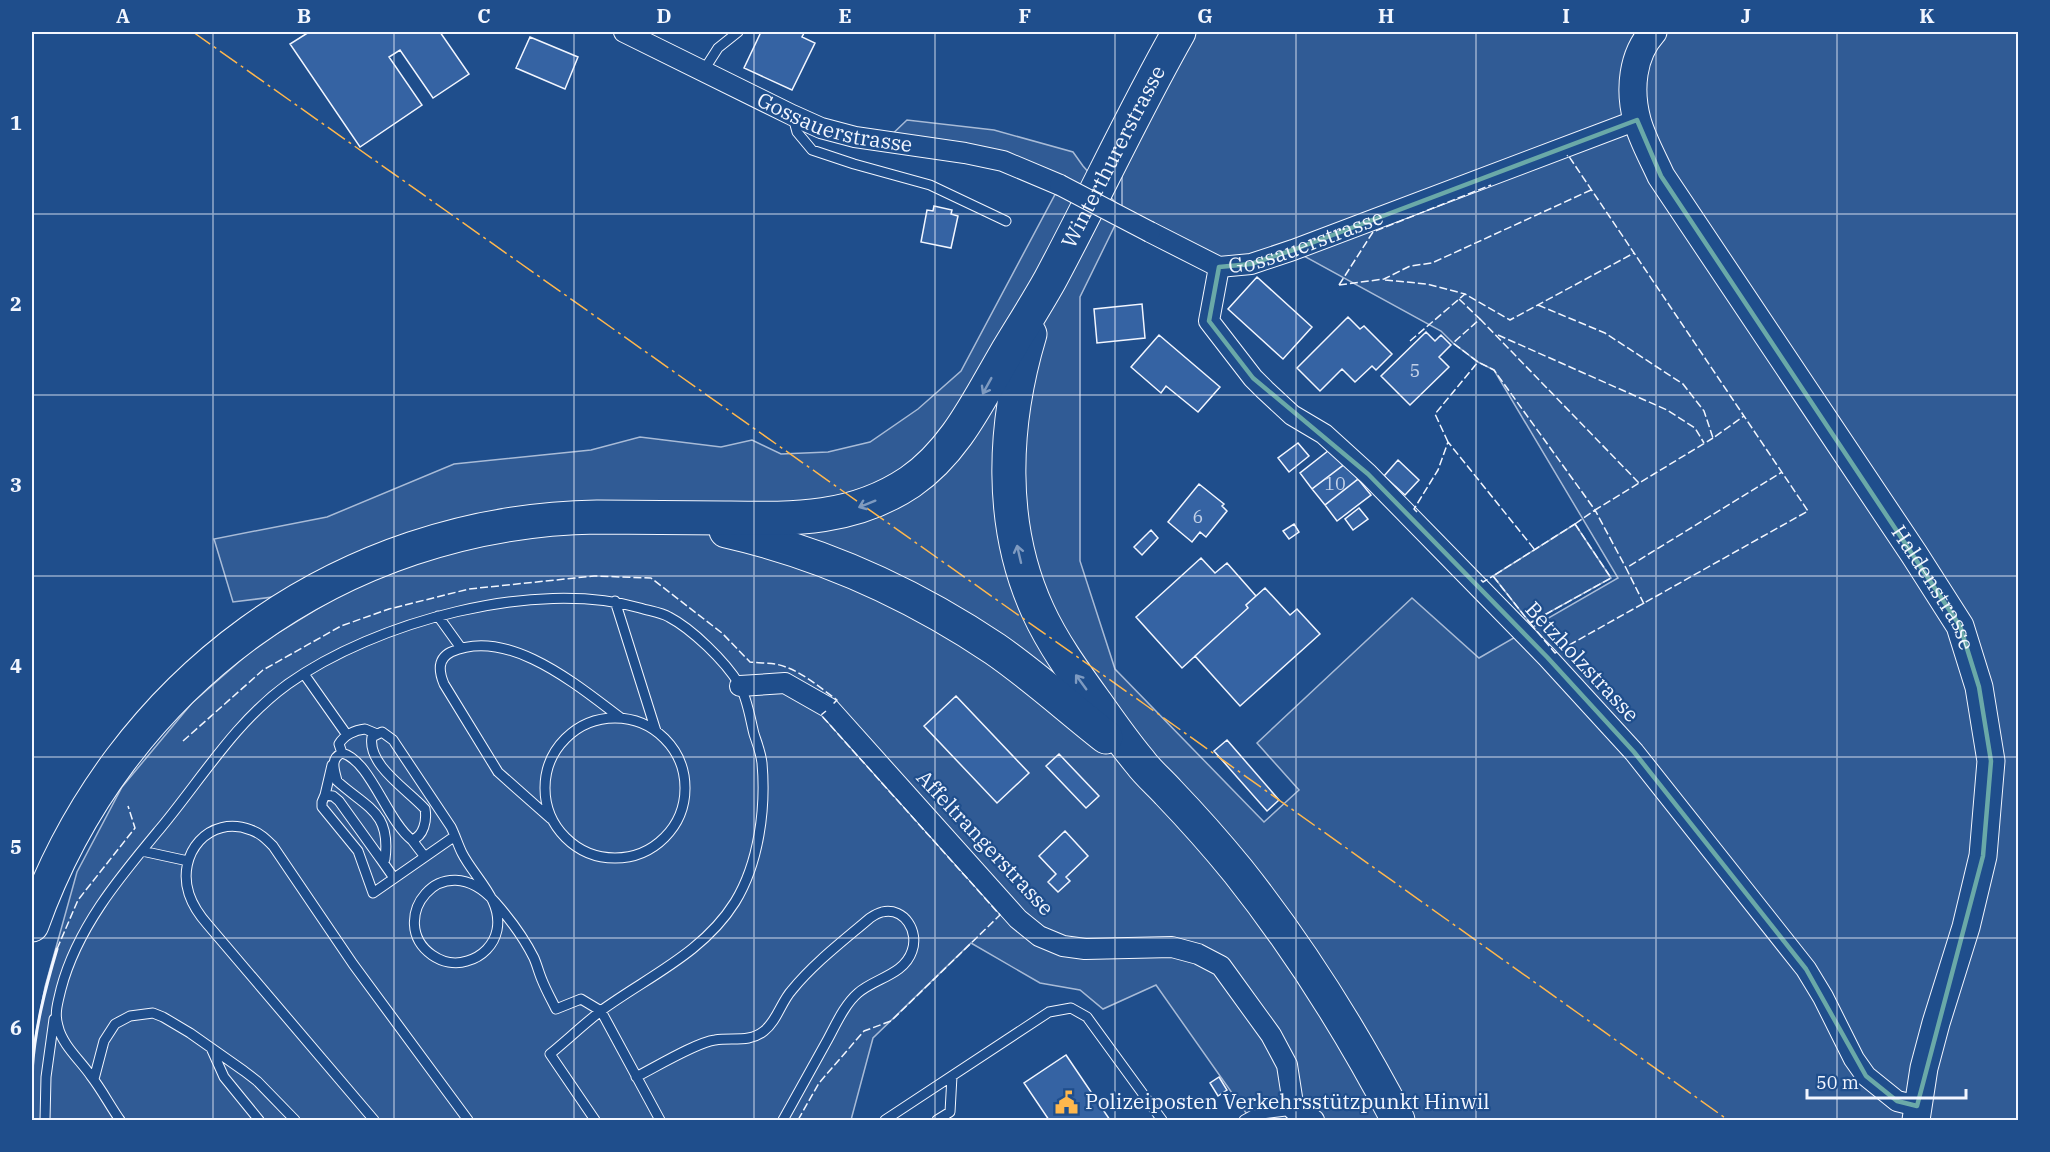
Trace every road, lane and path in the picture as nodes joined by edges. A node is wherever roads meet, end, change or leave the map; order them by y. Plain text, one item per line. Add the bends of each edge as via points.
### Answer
1 (624, 32) edge
2 (738, 32) edge
3 (1179, 32) edge
4 (1653, 32) edge
5 (704, 70) junction
6 (792, 115) junction
7 (1637, 120) junction
8 (1006, 221) dead end
9 (1219, 267) junction
10 (1049, 281) junction
11 (618, 517) junction
12 (615, 601) junction
13 (438, 616) junction
14 (461, 648) junction
15 (304, 674) junction
16 (740, 686) junction
17 (621, 718) junction
18 (656, 731) junction
19 (377, 734) junction
20 (347, 735) junction
21 (342, 753) junction
22 (333, 762) junction
23 (1141, 764) junction
24 (325, 795) junction
25 (554, 821) junction
26 (455, 836) junction
27 (412, 840) junction
28 (142, 851) junction
29 (425, 857) junction
30 (380, 858) junction
31 (188, 861) junction
32 (394, 878) junction
33 (489, 895) junction
34 (32, 925) edge
35 (56, 1008) junction
36 (601, 1011) junction
37 (210, 1046) junction
38 (952, 1076) junction
39 (636, 1077) junction
40 (94, 1079) junction
41 (1294, 1110) junction
42 (1916, 1113) edge
43 (45, 1120) edge
44 (120, 1120) edge
45 (258, 1120) edge
46 (296, 1120) edge
47 (374, 1120) edge
48 (468, 1120) edge
49 (595, 1120) edge
50 (660, 1120) edge
51 (783, 1120) edge
52 (885, 1120) edge
53 (937, 1120) edge
54 (1162, 1120) edge
55 (1244, 1120) edge
56 (1314, 1120) edge
57 (1398, 1120) edge

1 - 5 street, Gossauerstrasse
2 - 5 lane via 718,48
3 - 10 highway, Winterthurerstrasse
4 - 7 street via 1642,44 1632,81
5 - 6 street, Gossauerstrasse
6 - 8 lane via 797,132 812,150 930,185
6 - 9 street, Gossauerstrasse, bridge via 855,137 1003,161 1060,185
7 - 9 street, Gossauerstrasse via 1293,250 1251,264
7 - 42 street, Haldenstrasse via 1660,176 1960,626 1979,687 1991,761 1983,856 1936,1023
9 - 42 street, Betzholzstrasse via 1209,321 1253,378 1292,415 1324,434 1368,474 1634,752 1806,969 1866,1076
10 -> 11 highway via 967,420 918,476 895,491 867,504 822,516
23 -> 10 highway via 1047,630 1027,585 1016,539 1009,482 1009,438 1020,369
11 - 23 highway via 695,525 775,543 852,570 924,606 995,650
11 - 34 highway via 517,523 435,541 336,579 265,620 184,686 123,757 77,826
12 - 13 lane via 558,598
12 - 16 lane via 668,616 706,644
12 - 18 lane
13 - 14 lane
13 - 15 lane via 375,637
14 - 17 lane via 482,645 519,653 564,675
14 - 25 lane via 448,654 440,665 444,684 498,772
15 - 20 lane
15 - 28 lane via 237,729
16 - 36 lane via 762,759 759,832 748,873 736,901 703,940
16 - 41 street, Affeltrangerstrasse via 785,683 829,708 1018,919 1040,936 1063,946 1085,949 1172,947 1221,966 1271,1035 1287,1065
17 - 18 lane
17 - 25 lane via 584,725 556,750 546,784
18 - 25 lane via 677,754 685,785 680,816 662,841 634,856 603,857 574,844
19 - 20 lane via 365,729
19 - 26 lane via 382,732 393,740
19 - 27 lane via 370,745 380,766 425,809 427,817 422,831
20 - 21 lane via 339,744
21 - 22 lane
21 - 27 lane via 360,766
22 - 24 lane
22 - 30 lane via 337,782 365,802 383,824 386,851 385,859
23 - 57 highway via 1207,835 1270,913 1337,1011
24 - 30 lane via 339,801
24 - 32 lane via 322,807 358,851 373,893
26 - 29 lane
26 - 33 lane
27 - 29 lane
28 - 31 lane
28 - 35 lane via 84,933 68,967
29 - 32 lane
30 - 32 lane
31 - 47 lane via 187,886 201,916
31 - 48 lane via 192,849 204,836 225,826 249,829 273,846 353,964
33 - 33 lane via 462,880 431,888 418,904 415,915 422,945 445,962 464,962 482,955 497,931 497,912
33 - 36 lane via 508,916 534,959 556,1009 581,999
35 - 40 lane via 60,1034
35 - 43 lane via 46,1077
36 - 39 lane
36 - 49 lane via 550,1054
37 - 40 lane via 163,1017 147,1013 130,1016 107,1034
37 - 45 lane via 224,1077
37 - 46 lane via 257,1081
38 - 52 lane
38 - 53 lane via 950,1112
38 - 54 lane via 1049,1012 1071,1008 1087,1017
39 - 50 lane
39 - 51 lane via 714,1040 758,1035 812,968 870,918 882,912 895,912 912,928 912,951 897,972 857,994
40 - 44 lane
41 - 55 lane via 1253,1115
41 - 56 street

